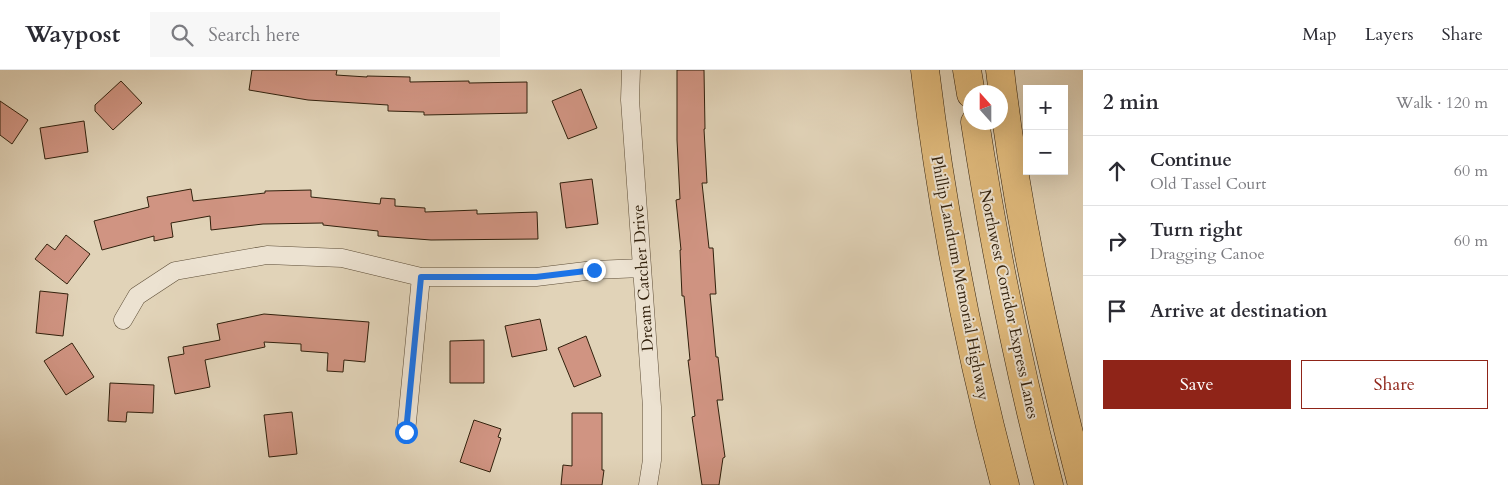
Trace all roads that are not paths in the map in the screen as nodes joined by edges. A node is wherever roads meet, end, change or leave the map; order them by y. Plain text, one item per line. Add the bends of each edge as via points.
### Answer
1 (631, 70) edge
2 (925, 70) edge
3 (968, 70) edge
4 (1000, 70) edge
5 (969, 85) edge
6 (976, 130) edge
7 (642, 268) junction
8 (421, 277) junction
9 (123, 320) dead end
10 (406, 432) dead end
11 (648, 485) edge
12 (1004, 485) edge
13 (1049, 485) edge
14 (1082, 485) edge

1 - 7 street, Dream Catcher Drive via 630,100
2 - 12 highway, Phillip Landrum Memorial Highway via 957,276
3 - 5 highway
4 - 14 highway via 1036,290
6 - 13 highway, Northwest Corridor Express Lanes via 1011,324
7 - 8 street via 536,277
7 - 11 street, Dream Catcher Drive via 652,407 652,460
8 - 9 street via 342,258 266,255 175,271 137,296
8 - 10 street

